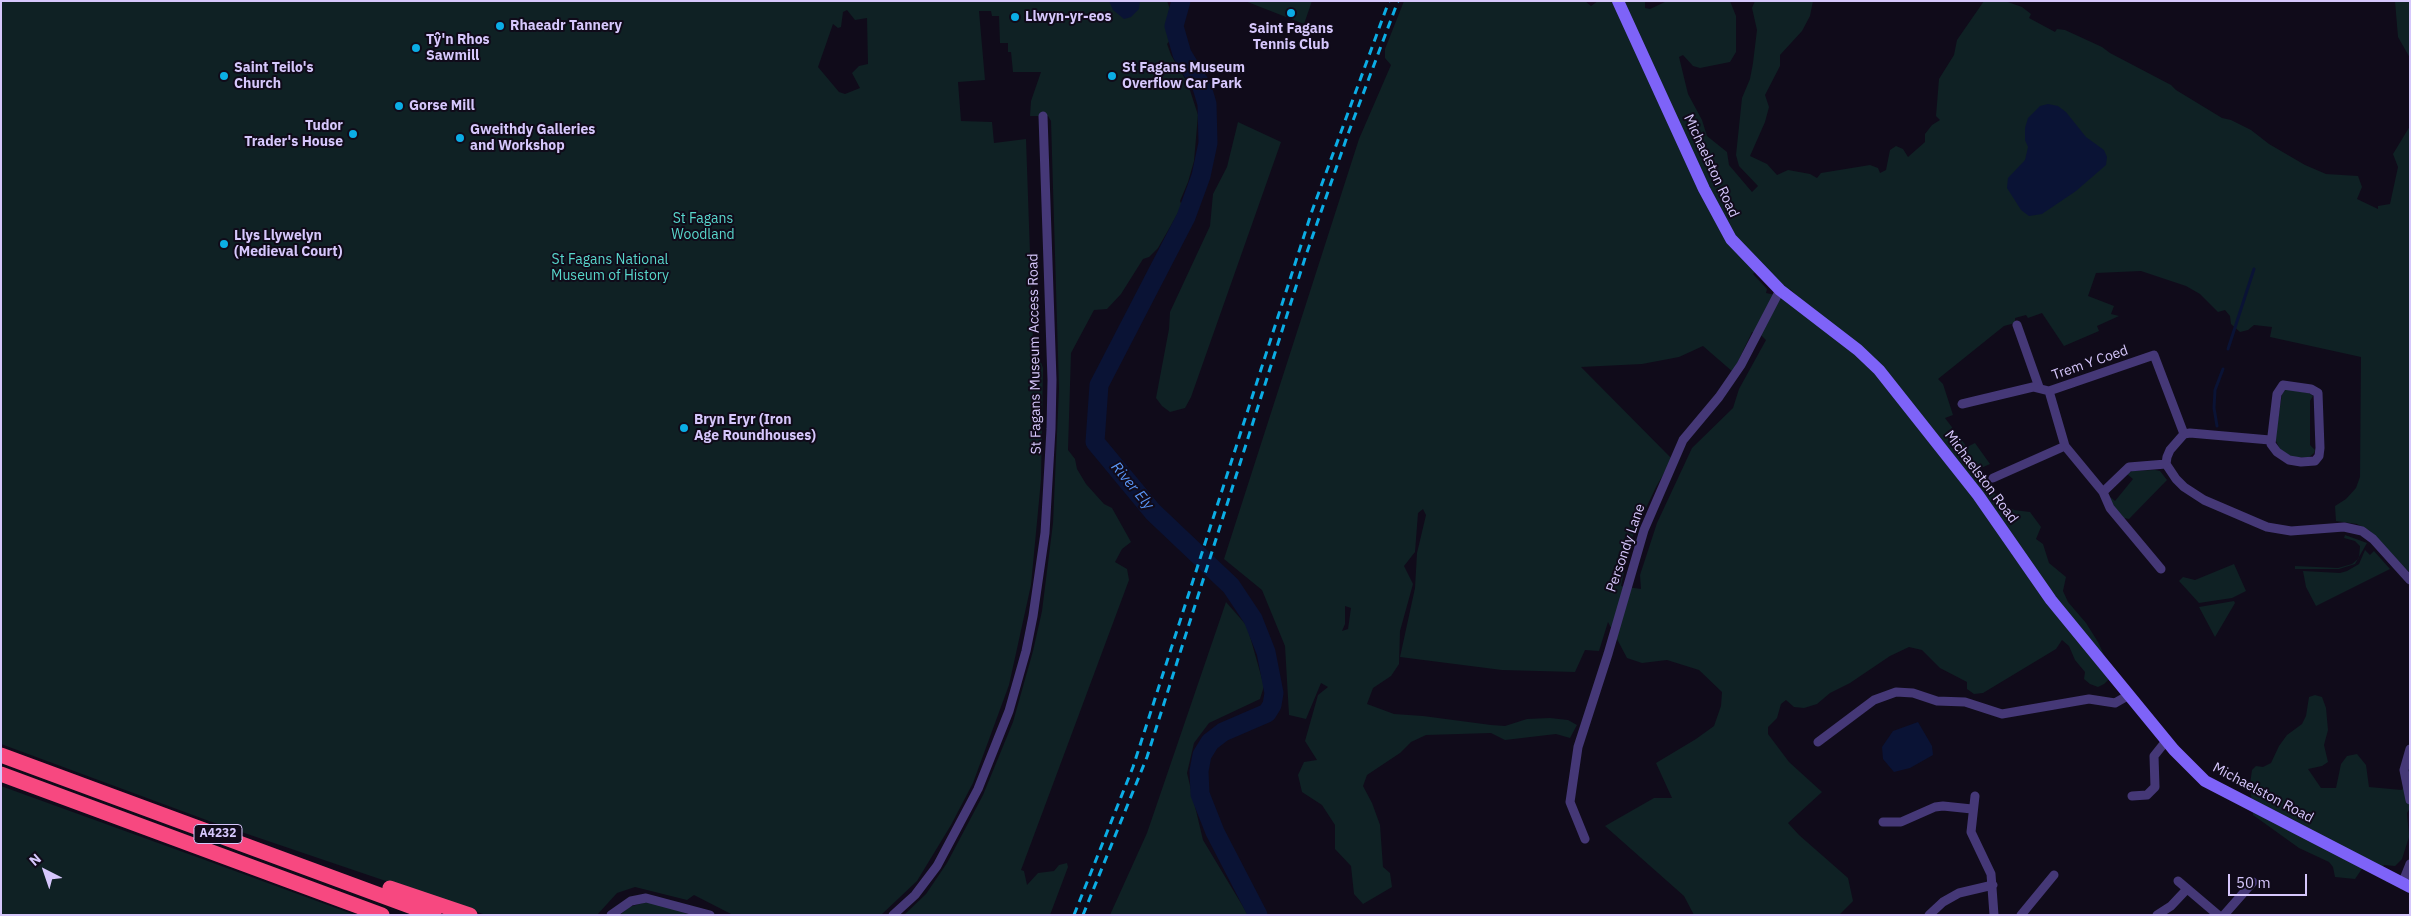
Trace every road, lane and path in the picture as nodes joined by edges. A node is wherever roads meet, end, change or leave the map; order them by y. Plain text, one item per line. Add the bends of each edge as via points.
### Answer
1 (1618, 1) edge
2 (1043, 116) dead end
3 (1780, 290) junction
4 (2017, 325) dead end
5 (2039, 387) junction
6 (2050, 391) junction
7 (1962, 404) dead end
8 (2184, 434) junction
9 (2270, 440) junction
10 (2064, 446) junction
11 (2166, 464) junction
12 (1993, 478) dead end
13 (2102, 492) junction
14 (2161, 569) dead end
15 (2410, 580) edge
16 (2129, 695) junction
17 (2166, 741) junction
18 (1818, 742) dead end
19 (2410, 749) edge
20 (1, 755) edge
21 (1, 774) edge
22 (1975, 796) dead end
23 (2132, 796) dead end
24 (2410, 800) edge
25 (1972, 810) junction
26 (1884, 822) dead end
27 (201, 828) junction
28 (1585, 839) dead end
29 (2410, 864) edge
30 (2054, 875) dead end
31 (2178, 881) dead end
32 (2253, 882) dead end
33 (1992, 885) junction
34 (2406, 886) edge
35 (2187, 889) junction
36 (382, 915) edge
37 (434, 915) edge
38 (470, 915) edge
39 (611, 915) edge
40 (710, 915) edge
41 (893, 915) edge
42 (1929, 915) edge
43 (1994, 915) edge
44 (2021, 915) edge
45 (2157, 915) edge
46 (2218, 915) edge
47 (2224, 915) edge

1 - 3 street, Michaelston Road via 1724,228 1739,249
2 - 41 street, St Fagans Museum Access Road via 1052,380 1045,533 1033,616 1011,703 978,789 936,866 915,895
3 - 16 street, Michaelston Road via 1879,370 1978,496 2051,600
3 - 28 street, Persondy Lane via 1741,365 1683,440 1644,530 1578,747 1570,802
4 - 5 street
5 - 6 street
5 - 7 street
6 - 8 street, Trem Y Coed via 2154,355
6 - 10 street, Trem Y Coed
8 - 9 street
8 - 11 street via 2167,457
9 - 9 street via 2279,389 2288,384 2315,390 2318,393 2320,448 2315,461 2289,460 2277,452
10 - 12 street
10 - 13 street, Trem Y Coed
11 - 13 street via 2129,467
11 - 15 street via 2176,479 2192,493 2268,527 2290,531 2344,527 2362,531
13 - 14 street, Trem Y Coed via 2110,508
16 - 17 street, Michaelston Road
16 - 18 street via 2115,703 2089,700 2011,714 1991,712 1965,702 1937,701 1913,693 1896,692 1874,700
17 - 23 street via 2154,756 2155,787 2147,795
17 - 34 street, Michaelston Road via 2205,781
19 - 24 street via 2404,770
20 - 27 highway, A4232
21 - 36 highway, A4232
22 - 25 street
25 - 26 street via 1935,807 1901,822
25 - 33 street via 1971,832 1988,868
27 - 37 highway, A4232
27 - 38 highway
29 - 34 street
30 - 44 street
31 - 35 street
32 - 47 street
33 - 42 street via 1959,893
33 - 43 street
35 - 45 street
35 - 46 street
39 - 40 street via 631,901 646,898

